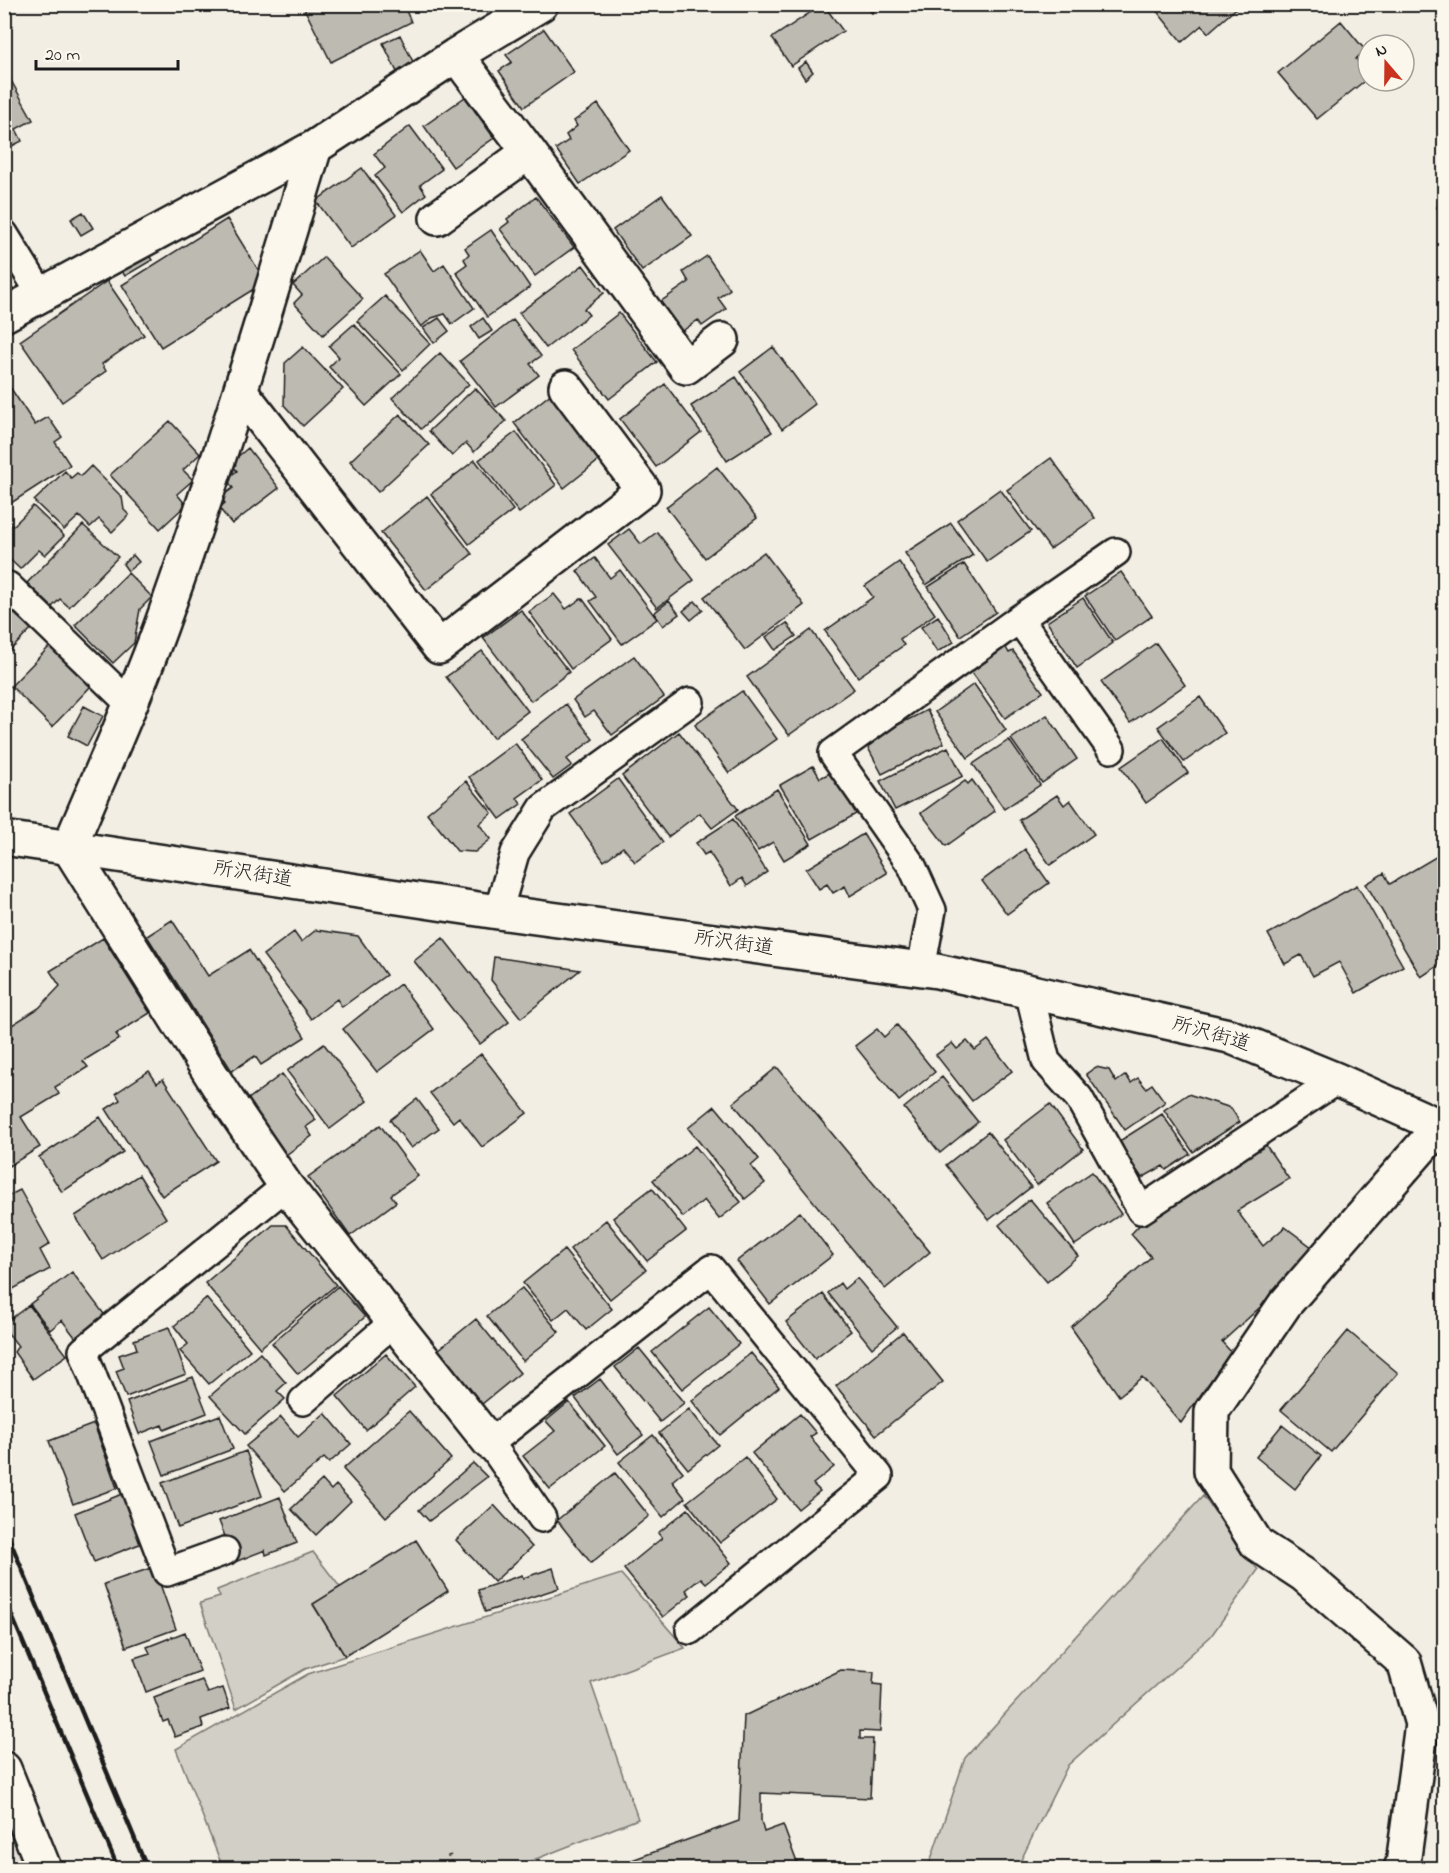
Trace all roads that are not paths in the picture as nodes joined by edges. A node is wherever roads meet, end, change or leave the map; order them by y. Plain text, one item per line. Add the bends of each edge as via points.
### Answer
1 (541, 4) edge
2 (456, 55) junction
3 (315, 147) junction
4 (530, 152) junction
5 (437, 218) dead end
6 (4, 234) edge
7 (41, 294) junction
8 (4, 315) edge
9 (722, 340) dead end
10 (566, 387) dead end
11 (241, 392) junction
12 (1116, 552) dead end
13 (8, 586) dead end
14 (1019, 619) junction
15 (690, 702) dead end
16 (130, 704) junction
17 (1111, 749) dead end
18 (4, 838) edge
19 (69, 848) junction
20 (498, 912) junction
21 (921, 969) junction
22 (1029, 991) junction
23 (1337, 1080) junction
24 (1442, 1127) edge
25 (286, 1186) junction
26 (394, 1322) junction
27 (303, 1401) dead end
28 (490, 1443) junction
29 (542, 1518) dead end
30 (225, 1551) dead end
31 (690, 1630) dead end
32 (4, 1769) edge
33 (44, 1869) edge
34 (1401, 1869) edge

1 - 2 street
2 - 3 street
2 - 4 street
3 - 7 street
3 - 11 street
4 - 5 street
4 - 9 street via 686,368
6 - 7 lane
7 - 8 street
10 - 11 street via 643,490 439,647
11 - 16 street via 161,626
12 - 14 lane
13 - 16 lane
14 - 17 lane
14 - 21 lane via 833,753 912,866 932,910
15 - 20 lane via 543,808 514,853
16 - 19 street
18 - 19 street, 所沢街道
19 - 20 street, 所沢街道
19 - 25 street via 224,1095
20 - 21 street, 所沢街道
21 - 22 street, 所沢街道
22 - 23 street, 所沢街道 via 1229,1036
22 - 23 lane via 1046,1061 1079,1098 1141,1210
23 - 24 street, 所沢街道
24 - 34 street via 1285,1304 1212,1411 1211,1471 1257,1545 1304,1575 1404,1662 1422,1724
25 - 26 street
25 - 30 lane via 83,1352 167,1572
26 - 27 lane
26 - 28 street
28 - 29 lane
28 - 31 lane via 711,1269 879,1476
32 - 33 street

